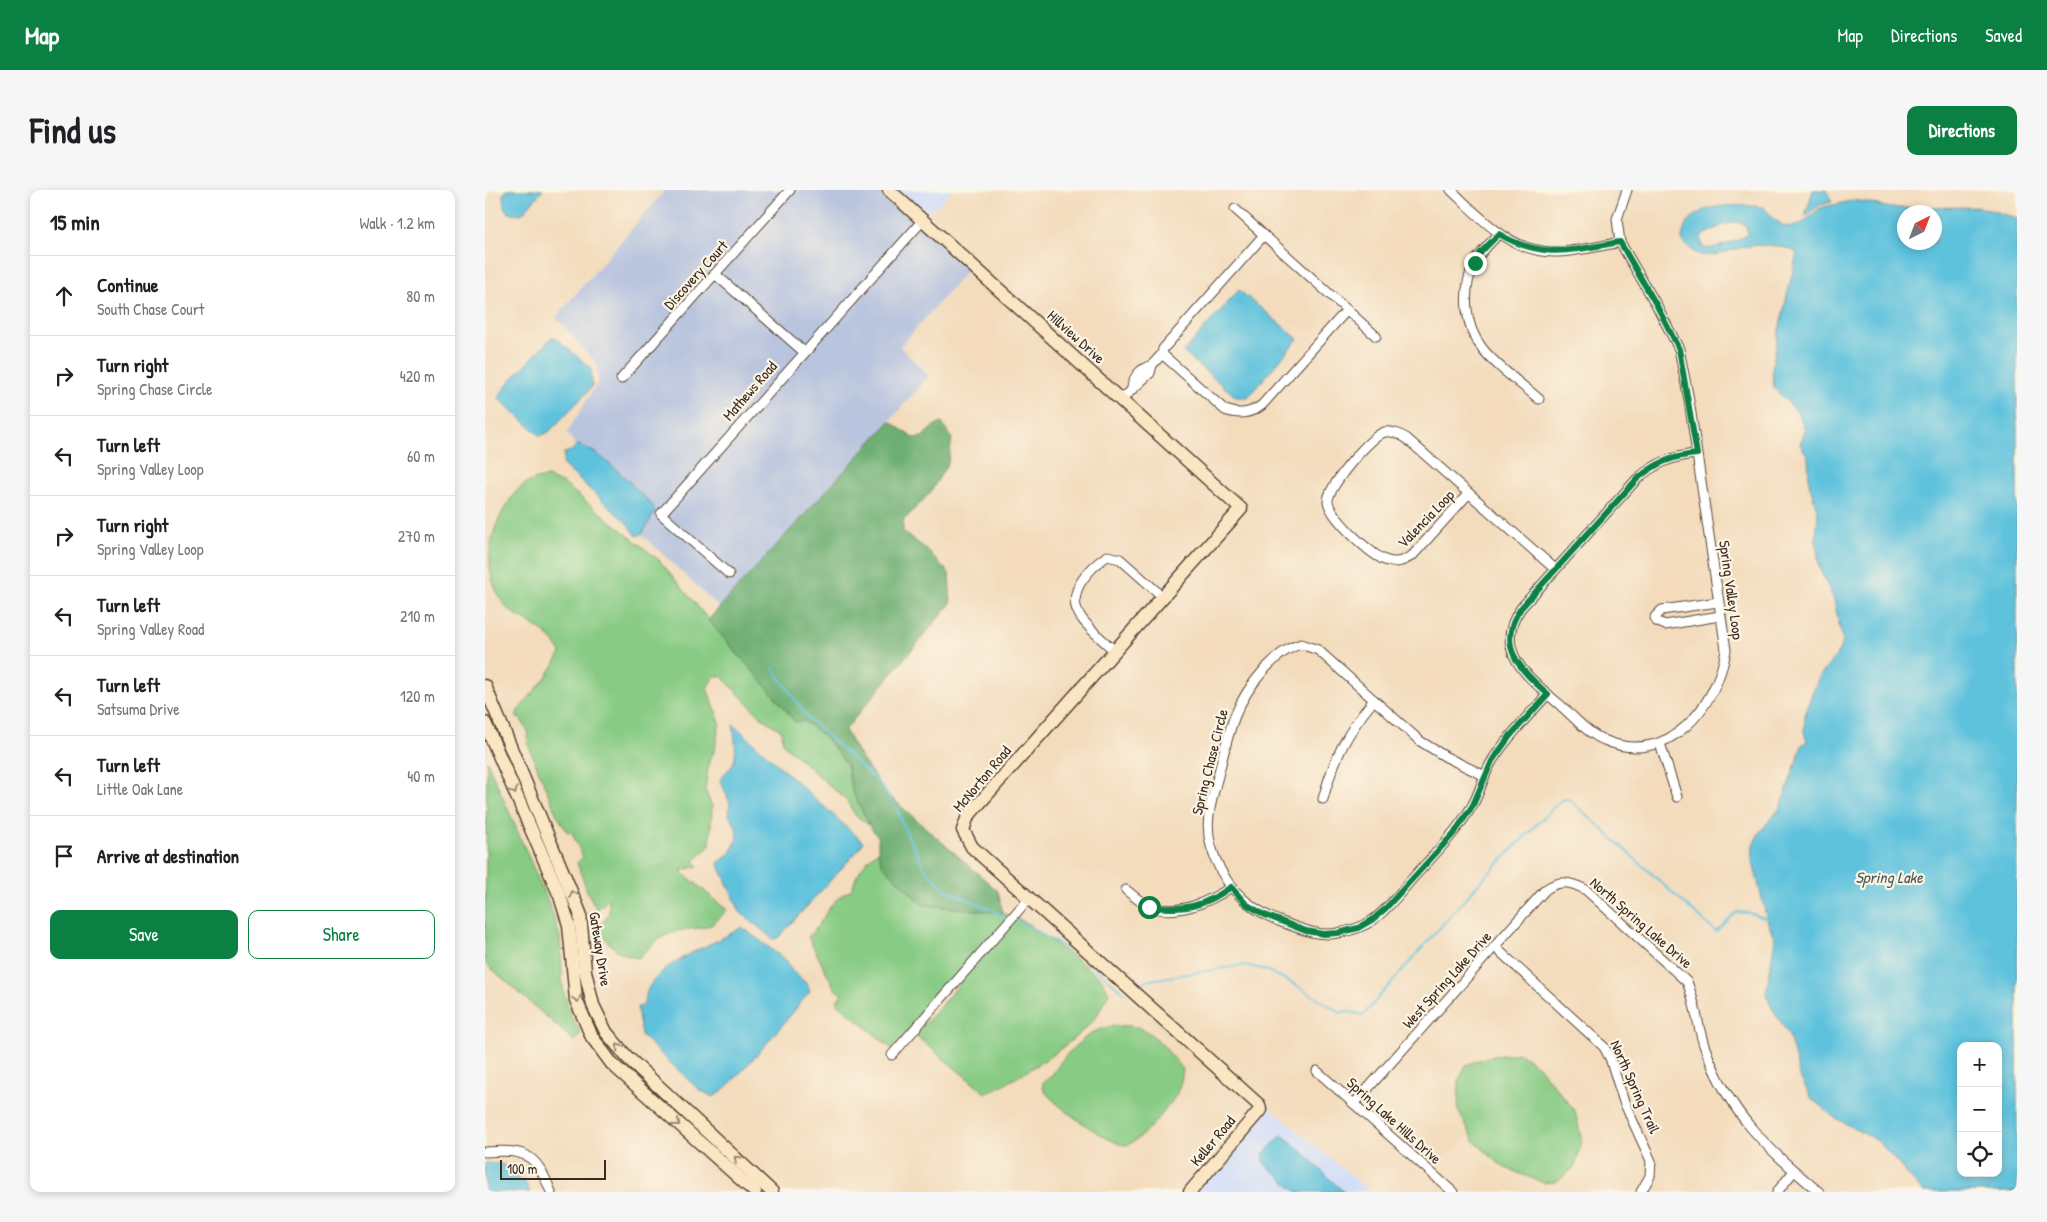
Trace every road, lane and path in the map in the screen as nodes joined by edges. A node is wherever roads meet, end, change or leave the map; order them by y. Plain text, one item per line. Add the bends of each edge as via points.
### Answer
1 (790, 190) edge
2 (889, 190) edge
3 (1451, 190) edge
4 (1627, 190) edge
5 (1235, 209) dead end
6 (923, 220) junction
7 (1499, 234) junction
8 (1264, 235) junction
9 (1620, 242) junction
10 (715, 274) junction
11 (1347, 310) junction
12 (1376, 336) dead end
13 (803, 351) junction
14 (1161, 354) junction
15 (621, 379) dead end
16 (1539, 399) dead end
17 (1121, 400) junction
18 (1697, 454) junction
19 (1469, 494) junction
20 (1241, 509) joint
21 (1555, 569) junction
22 (729, 574) dead end
23 (1163, 597) junction
24 (1719, 602) junction
25 (1721, 616) junction
26 (1115, 651) junction
27 (485, 686) edge
28 (1548, 694) junction
29 (1374, 700) junction
30 (485, 723) edge
31 (507, 736) junction
32 (1660, 743) junction
33 (489, 744) edge
34 (1485, 776) junction
35 (1677, 797) dead end
36 (1323, 799) dead end
37 (1564, 882) joint
38 (1231, 887) junction
39 (1126, 890) dead end
40 (1030, 897) junction
41 (1495, 947) junction
42 (571, 950) junction
43 (584, 950) junction
44 (892, 1054) dead end
45 (1317, 1071) dead end
46 (657, 1085) junction
47 (647, 1096) junction
48 (1354, 1104) junction
49 (1260, 1110) joint
50 (485, 1152) edge
51 (1794, 1171) junction
52 (551, 1192) edge
53 (755, 1192) edge
54 (772, 1192) edge
55 (1191, 1192) edge
56 (1453, 1192) edge
57 (1641, 1192) edge
58 (1777, 1192) edge
59 (1819, 1192) edge

1 - 10 street, Discovery Court
2 - 6 street, Hillview Drive
3 - 7 street
4 - 9 street via 1617,219
5 - 8 street
6 - 13 street, Mathews Road
6 - 17 street, Hillview Drive
7 - 9 street via 1531,249 1559,252
7 - 16 street via 1481,252 1470,276 1466,292 1469,318 1481,347
8 - 11 street
8 - 14 street
9 - 18 street via 1679,349
10 - 13 street
10 - 15 street, Discovery Court
11 - 12 street
11 - 14 street via 1253,412 1236,414 1225,410
13 - 22 street, Mathews Road via 661,514
14 - 17 street via 1150,373 1141,377 1139,385 1131,388
17 - 20 street, Hillview Drive
18 - 21 street, Spring Valley Loop via 1666,459 1650,468
18 - 24 street, Spring Valley Loop
19 - 19 street, Valencia Loop via 1406,438 1395,432 1383,432 1333,485 1328,502 1335,519 1379,557 1395,562 1413,555
19 - 21 street, Valencia Loop
20 - 23 street, McNorton Road
21 - 28 street, Spring Valley Loop via 1515,616 1510,635 1517,663
23 - 26 street, McNorton Road
23 - 26 street via 1120,560 1107,556 1090,568 1081,581 1077,597 1079,614
24 - 25 street, Spring Valley Loop
24 - 25 street via 1662,610 1655,617 1665,625
25 - 32 street, Spring Valley Loop via 1725,650 1717,680 1702,709 1691,722
26 - 40 street, McNorton Road via 964,823 965,837 972,847
27 - 31 street, Gateway Drive
28 - 32 street, Spring Valley Loop via 1604,740 1644,747
28 - 34 street, Spring Chase Circle via 1499,750
29 - 34 street, Spring Chase Circle via 1420,741
29 - 36 street via 1352,726 1341,747
29 - 38 street, Spring Chase Circle via 1318,650 1301,644 1280,654 1248,688 1233,718 1209,813 1210,844 1218,867
30 - 33 street, Gateway Drive
31 - 33 street
43 -> 31 street, Gateway Drive via 580,913
32 - 35 street
33 -> 42 street, Gateway Drive via 560,896 569,925
34 - 38 street, Spring Chase Circle via 1473,805 1455,832 1385,909 1358,928 1324,934 1306,931 1246,904
37 - 41 street, West Spring Lake Drive via 1545,890
37 - 51 street, North Spring Lake Drive via 1586,890 1687,982 1704,1046 1729,1100 1747,1126
38 - 39 street via 1214,899 1182,910 1149,907
40 - 44 street
40 - 49 street, McNorton Road via 1256,1100
41 - 48 street, West Spring Lake Drive
41 - 57 street, North Spring Trail via 1604,1047 1651,1161 1650,1176
42 - 43 street
42 -> 47 street, Gateway Drive via 576,1000 592,1037 612,1064
46 -> 43 street, Gateway Drive via 627,1057 607,1032 593,1005
45 - 48 street, Spring Lake Hills Drive
46 - 47 street
54 -> 46 street, Gateway Drive
47 -> 53 street, Gateway Drive
48 - 56 street, Spring Lake Hills Drive
49 - 55 street, Keller Road
50 - 52 street via 513,1150 528,1157 542,1171
51 - 58 street
51 - 59 street

